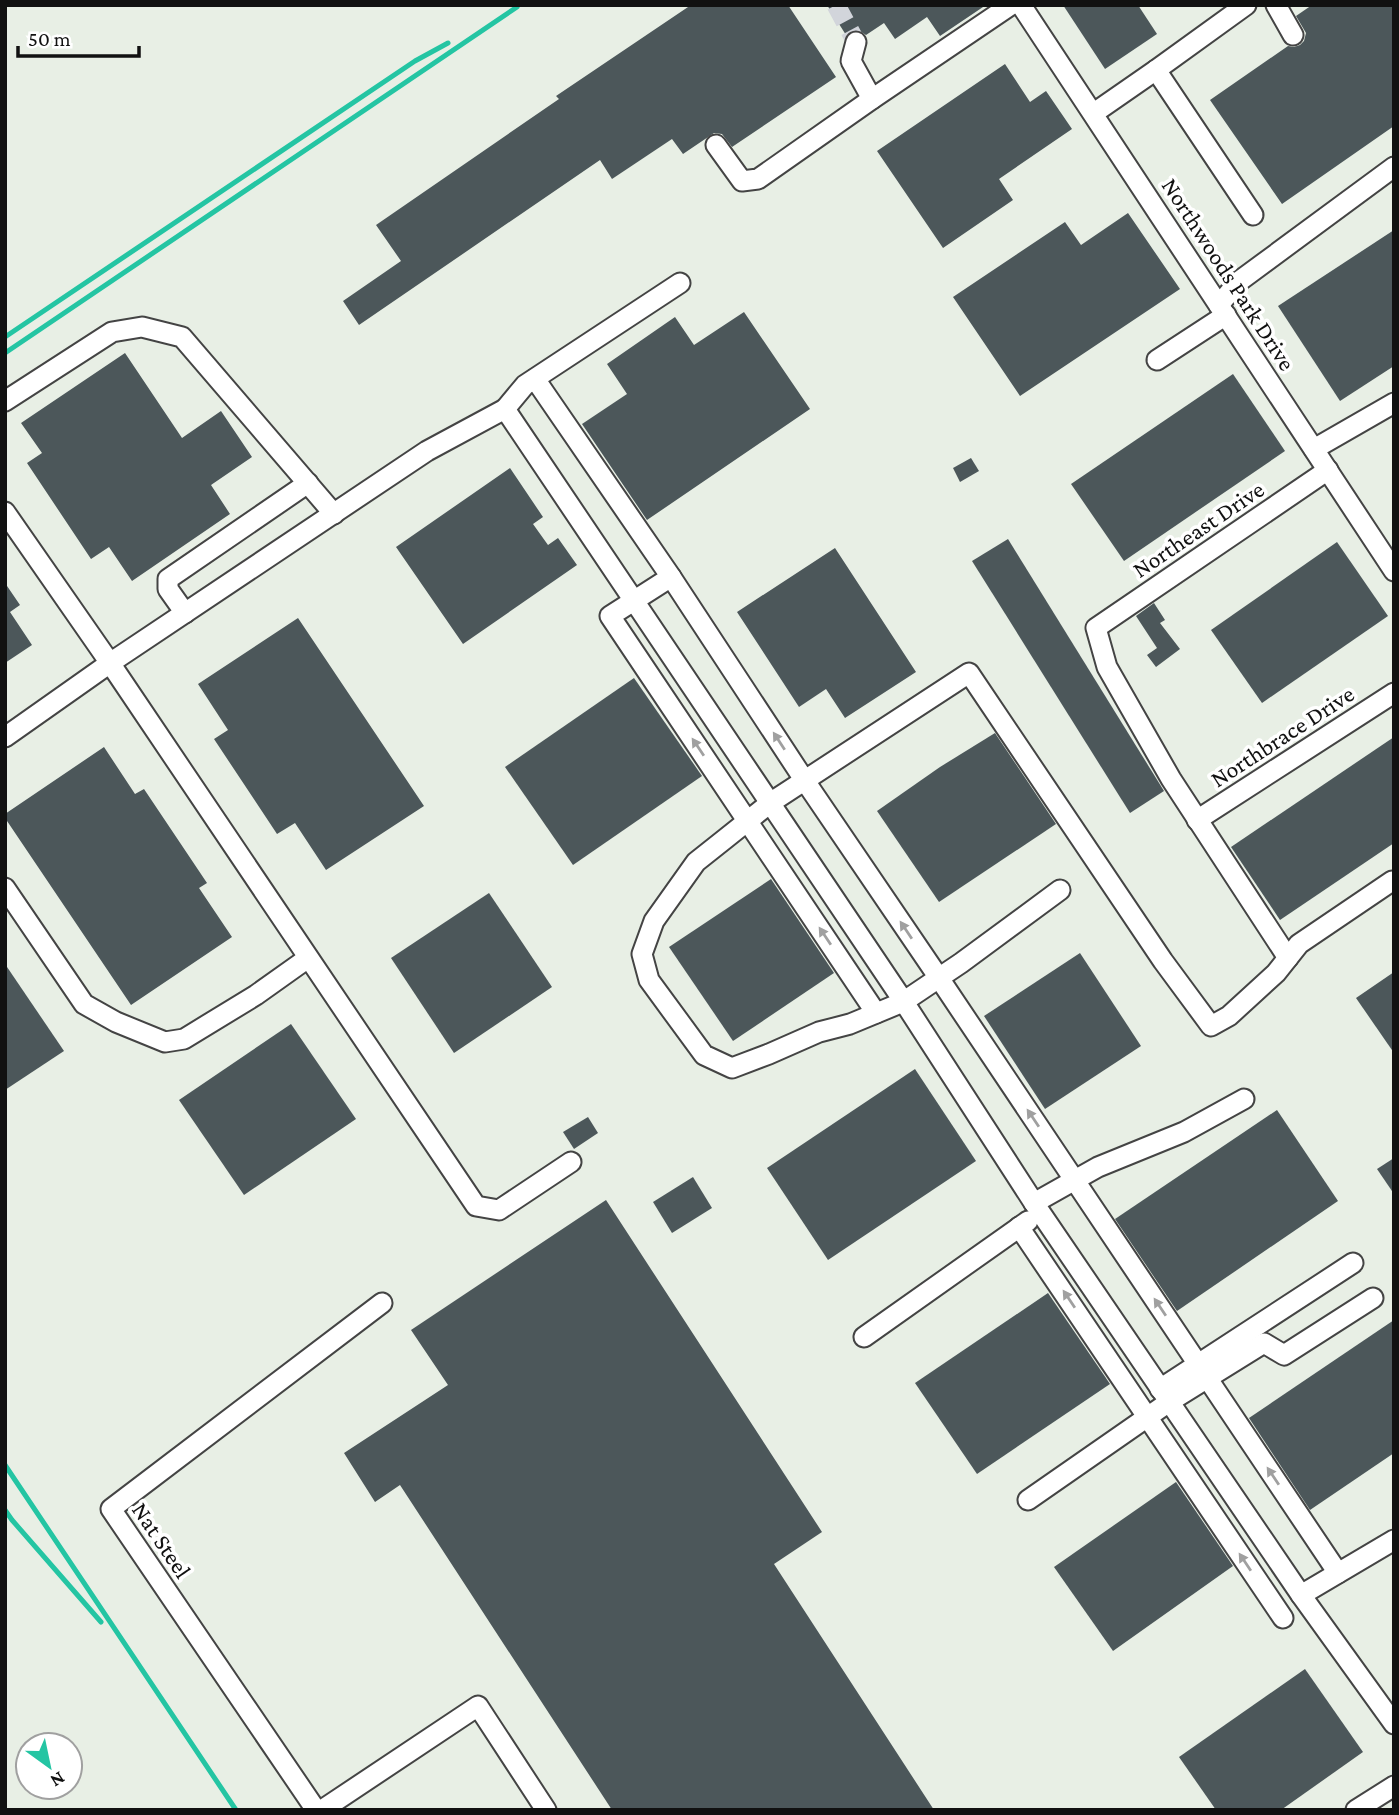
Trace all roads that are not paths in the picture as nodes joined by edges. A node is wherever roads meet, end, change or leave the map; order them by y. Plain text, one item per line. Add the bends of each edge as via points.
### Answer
1 (1021, 5) edge
2 (1246, 5) edge
3 (1276, 5) edge
4 (1003, 7) edge
5 (1293, 35) dead end
6 (856, 42) tunnel mouth
7 (1156, 70) junction
8 (872, 99) junction
9 (1094, 113) junction
10 (716, 145) dead end
11 (1394, 167) edge
12 (1253, 215) dead end
13 (680, 283) dead end
14 (1223, 310) junction
15 (1157, 360) dead end
16 (535, 379) junction
17 (5, 401) edge
18 (1394, 403) edge
19 (505, 409) junction
20 (1314, 449) junction
21 (1328, 470) junction
22 (308, 484) junction
23 (5, 512) edge
24 (334, 514) junction
25 (1394, 570) edge
26 (671, 577) junction
27 (634, 601) junction
28 (185, 613) junction
29 (110, 663) junction
30 (1394, 693) edge
31 (5, 737) edge
32 (805, 781) junction
33 (770, 803) junction
34 (748, 820) junction
35 (1197, 820) junction
36 (1394, 883) edge
37 (5, 888) edge
38 (1060, 890) dead end
39 (308, 958) junction
40 (1288, 958) junction
41 (939, 978) junction
42 (903, 1002) junction
43 (876, 1013) junction
44 (1244, 1099) dead end
45 (571, 1162) dead end
46 (1074, 1180) junction
47 (1037, 1208) junction
48 (1020, 1227) junction
49 (1353, 1263) dead end
50 (1373, 1298) dead end
51 (382, 1303) dead end
52 (864, 1337) dead end
53 (1203, 1371) junction
54 (1165, 1395) junction
55 (1147, 1417) junction
56 (1028, 1500) dead end
57 (1394, 1540) edge
58 (1338, 1573) junction
59 (1301, 1595) junction
60 (1283, 1618) dead end
61 (1394, 1724) edge
62 (1394, 1786) edge
63 (316, 1810) edge
64 (322, 1810) edge
65 (546, 1810) edge
66 (1356, 1810) edge

1 - 9 street, Northwoods Park Drive
2 - 7 street
3 - 5 street
4 - 8 street
6 - 8 street via 851,61
7 - 9 street
7 - 12 street
8 - 10 street via 758,179 742,181
9 - 14 street, Northwoods Park Drive
11 - 14 street via 1238,282
13 - 16 street
14 - 15 street
14 - 20 street, Northwoods Park Drive
16 - 19 street
16 - 26 street
17 - 22 street via 112,332 142,327 182,337
18 - 20 street
19 - 24 street via 427,451
19 - 27 street
20 - 21 street, Northwoods Park Drive
21 - 25 street, Northwoods Park Drive
21 - 35 street, Northeast Drive via 1096,628 1107,667
22 - 24 street
22 - 28 street via 168,579 168,589
23 - 29 street
24 - 28 street
26 - 27 street
32 -> 26 street
27 - 33 street
34 -> 27 street via 610,616
28 - 29 street
29 - 31 street
29 - 39 street
30 - 35 street, Northbrace Drive
32 - 33 street
32 - 40 street via 969,673 1211,1026 1230,1016
41 -> 32 street
33 - 34 street
33 - 42 street
43 -> 34 street
34 - 43 street via 696,862 653,921 642,954 649,980 704,1055 732,1068
35 - 40 street
36 - 40 street via 1299,944
37 - 39 street via 84,1003 116,1023 165,1042 184,1039
38 - 41 street
39 - 45 street via 476,1206 499,1210
41 - 42 street
46 -> 41 street
42 - 43 street
42 - 47 street
44 - 46 street via 1184,1132
46 - 47 street
53 -> 46 street
47 - 48 street
47 - 54 street
48 - 52 street
55 -> 48 street
49 - 53 street
50 - 53 street via 1284,1354 1264,1343
51 - 63 street, Nat Steel via 111,1508
53 - 54 street
58 -> 53 street
54 - 55 street
54 - 59 street
55 - 56 street
60 -> 55 street
57 - 58 street
58 - 59 street
59 - 61 street
62 - 66 street
64 - 65 street via 478,1706

